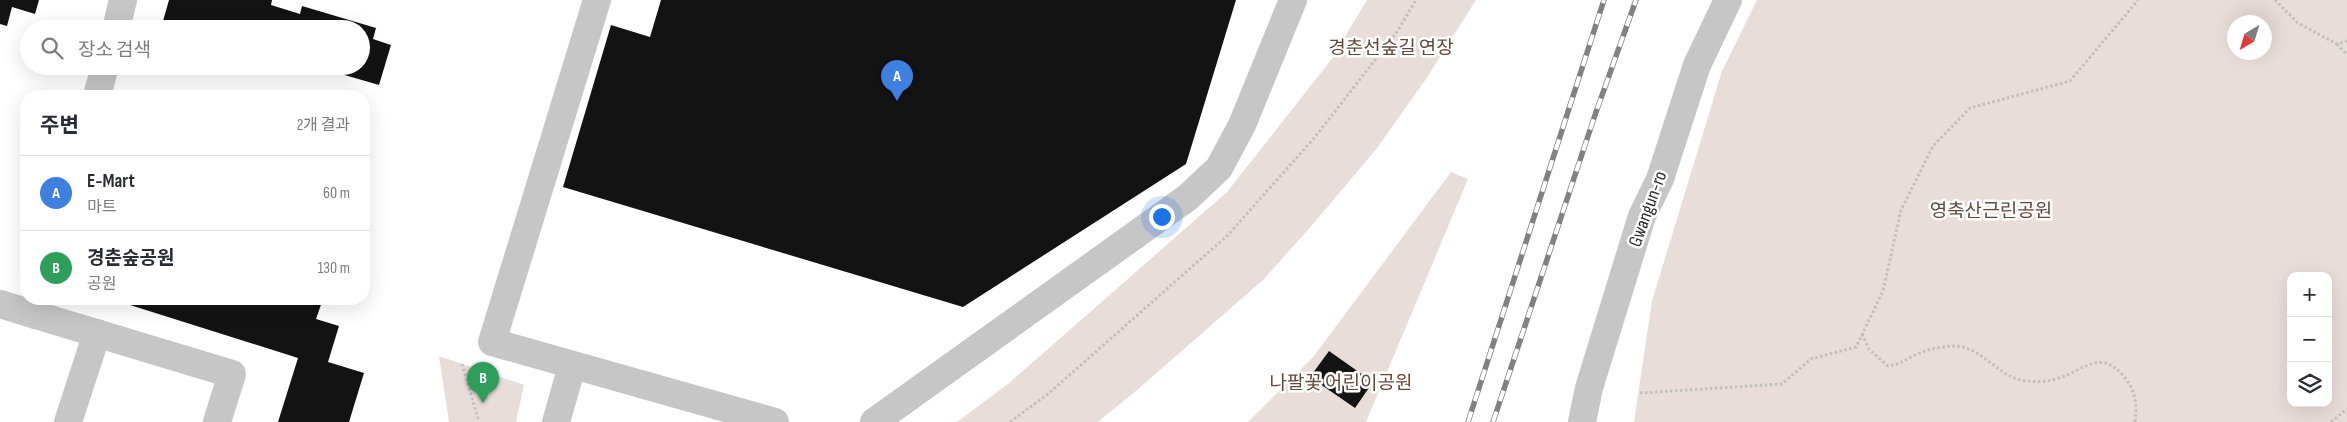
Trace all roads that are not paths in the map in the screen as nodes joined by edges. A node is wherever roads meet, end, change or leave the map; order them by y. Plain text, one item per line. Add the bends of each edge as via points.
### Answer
1 (123, 0) edge
2 (598, 0) edge
3 (1293, 0) edge
4 (1728, 0) edge
5 (118, 20) edge
6 (103, 75) edge
7 (99, 90) edge
8 (0, 304) edge
9 (38, 307) edge
10 (97, 333) junction
11 (572, 366) junction
12 (68, 422) edge
13 (217, 422) edge
14 (556, 422) edge
15 (775, 422) edge
16 (874, 422) edge
17 (1582, 422) edge

1 - 5 street
2 - 11 street via 492,342
3 - 16 street via 1242,125 1219,168 1187,198
4 - 17 street, Gwangun-ro via 1697,65 1660,179 1642,216 1589,388
6 - 7 street
8 - 9 street
9 - 10 street
10 - 12 street
10 - 13 street via 232,374
11 - 14 street
11 - 15 street

